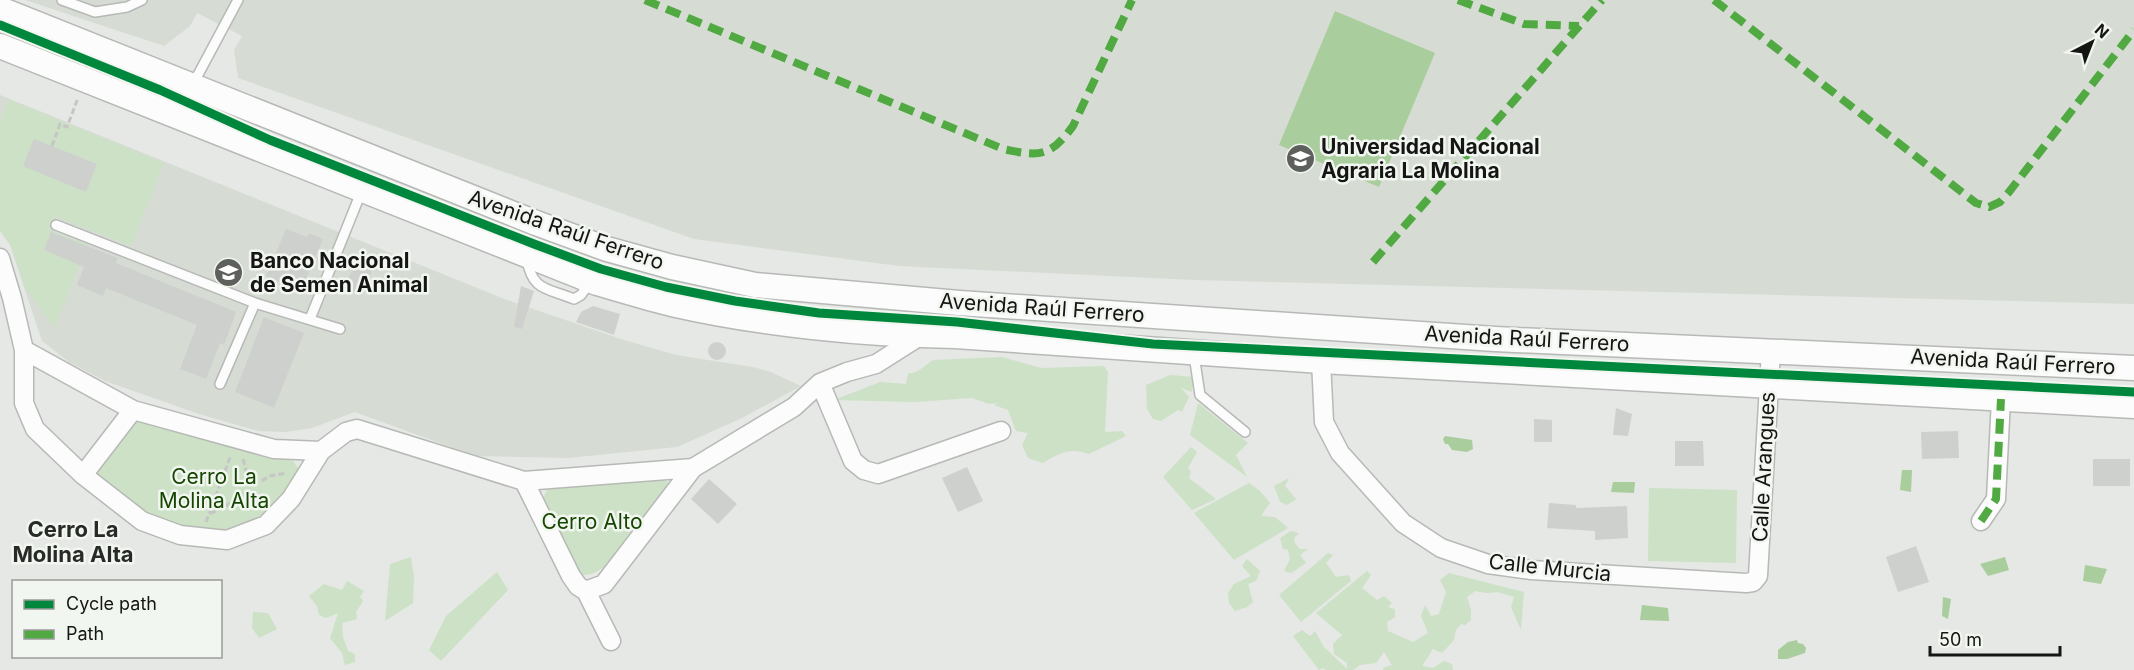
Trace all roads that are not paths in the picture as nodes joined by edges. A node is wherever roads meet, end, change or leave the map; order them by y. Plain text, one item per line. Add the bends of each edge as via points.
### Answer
1 (62, 0) edge
2 (142, 0) edge
3 (238, 0) edge
4 (0, 9) edge
5 (0, 46) edge
6 (192, 86) junction
7 (179, 118) junction
8 (362, 190) junction
9 (56, 225) dead end
10 (0, 258) edge
11 (255, 303) junction
12 (310, 319) junction
13 (340, 329) dead end
14 (920, 336) junction
15 (24, 350) junction
16 (1771, 351) junction
17 (1194, 352) junction
18 (1321, 361) junction
19 (2134, 368) edge
20 (820, 383) junction
21 (220, 384) dead end
22 (1768, 387) junction
23 (2001, 399) junction
24 (2134, 406) edge
25 (133, 410) junction
26 (1001, 431) dead end
27 (1245, 432) dead end
28 (321, 451) junction
29 (693, 468) junction
30 (83, 476) junction
31 (524, 481) junction
32 (1980, 521) dead end
33 (1753, 582) joint
34 (586, 591) junction
35 (610, 642) dead end

1 - 2 lane via 95,12 127,7
3 - 6 lane
4 - 6 main road, Avenida Raúl Ferrero
5 - 7 main road, Avenida Raúl Ferrero
6 - 7 lane
6 - 16 main road, Avenida Raúl Ferrero via 608,249 755,285 1495,339
7 - 8 main road, Avenida Raúl Ferrero
8 - 12 lane
8 - 14 main road, Avenida Raúl Ferrero via 591,281 671,304 802,325
9 - 11 lane
10 - 15 street
11 - 12 lane
11 - 21 lane
12 - 13 lane
14 - 17 main road, Avenida Raúl Ferrero
14 - 20 street via 876,364
15 - 25 street
15 - 30 street via 24,404 35,429
16 - 19 main road, Avenida Raúl Ferrero
16 - 22 street, Calle Arangues
17 - 18 main road, Avenida Raúl Ferrero
17 - 27 lane via 1200,395
18 - 22 main road, Avenida Raúl Ferrero
18 - 33 street, Calle Murcia via 1324,422 1340,453 1403,523 1442,548 1488,564 1531,570
20 - 26 street via 853,461 878,474
20 - 29 street via 794,407
22 - 23 main road, Avenida Raúl Ferrero
22 - 33 street, Calle Arangues via 1758,576
23 - 24 main road, Avenida Raúl Ferrero
23 - 32 street via 1995,499
25 - 28 street via 235,443
25 - 30 street
28 - 30 street via 291,499 266,525 227,540 180,535 142,521
28 - 31 street via 346,432 357,429
29 - 31 street
29 - 34 street via 604,584
31 - 34 street via 571,576
34 - 35 street

